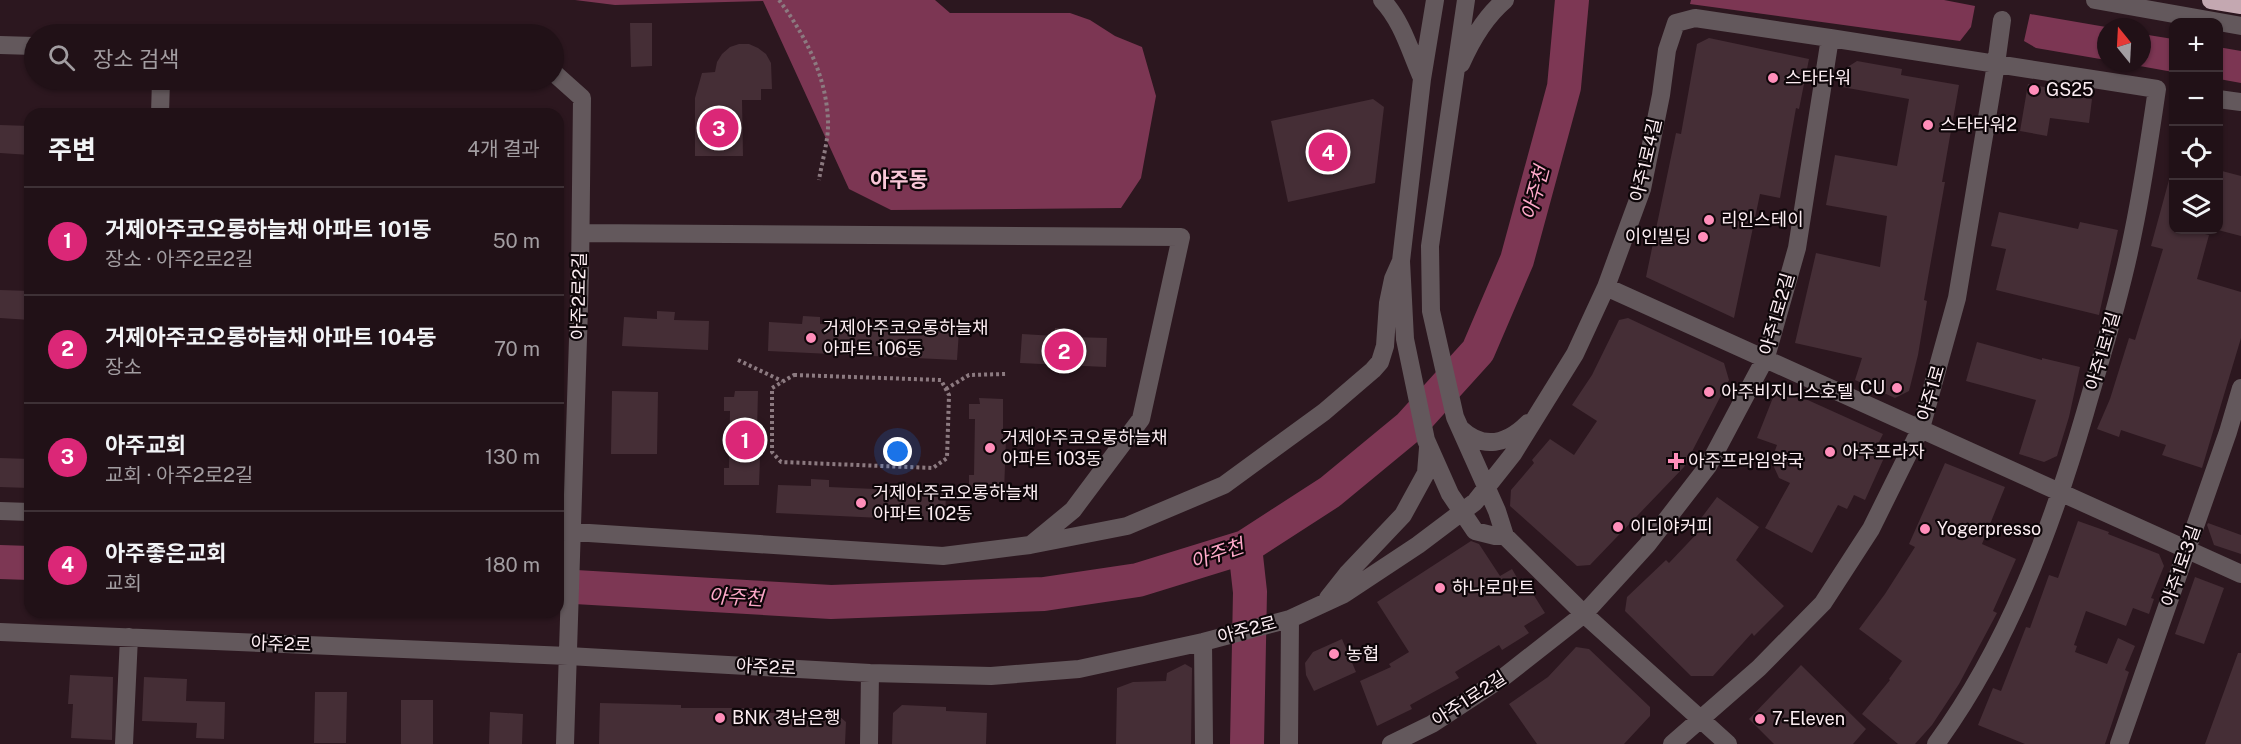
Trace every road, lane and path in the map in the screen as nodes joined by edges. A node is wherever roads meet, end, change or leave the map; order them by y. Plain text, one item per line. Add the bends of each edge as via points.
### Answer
1 (779, 0) edge
2 (1382, 0) edge
3 (1435, 0) edge
4 (1466, 0) edge
5 (1505, 0) edge
6 (2095, 0) edge
7 (2211, 0) edge
8 (2241, 5) edge
9 (2002, 20) dead end
10 (2241, 26) edge
11 (1830, 38) junction
12 (0, 45) edge
13 (24, 46) edge
14 (1996, 64) junction
15 (1422, 79) junction
16 (564, 82) edge
17 (1452, 84) junction
18 (161, 90) edge
19 (2165, 91) edge
20 (2223, 100) edge
21 (2241, 102) edge
22 (160, 108) edge
23 (819, 180) dead end
24 (581, 233) junction
25 (1401, 261) junction
26 (1606, 286) junction
27 (1766, 357) junction
28 (738, 360) dead end
29 (1006, 374) dead end
30 (782, 381) junction
31 (2241, 388) edge
32 (946, 389) junction
33 (1538, 414) junction
34 (1458, 423) junction
35 (1921, 428) junction
36 (1427, 443) junction
37 (1486, 489) junction
38 (2061, 494) junction
39 (0, 511) edge
40 (24, 512) edge
41 (1461, 513) junction
42 (566, 531) edge
43 (1505, 536) junction
44 (1030, 545) junction
45 (2187, 550) junction
46 (2241, 574) edge
47 (1323, 605) junction
48 (1584, 614) junction
49 (1290, 619) junction
50 (0, 632) edge
51 (129, 637) junction
52 (1203, 642) junction
53 (568, 656) junction
54 (870, 673) junction
55 (1702, 719) junction
56 (124, 744) edge
57 (565, 744) edge
58 (869, 744) edge
59 (1204, 744) edge
60 (1289, 744) edge
61 (1391, 744) edge
62 (1672, 744) edge
63 (1728, 744) edge
64 (1936, 744) edge
65 (2119, 744) edge

1 - 23 path via 814,57 824,88 828,121
2 - 15 street via 1402,29
3 - 15 street
4 - 17 street
5 - 17 street via 1466,52
6 - 10 street
7 - 8 highway
9 - 14 street, 아주1로
11 - 14 street
11 - 26 street, 아주1로4길 via 1695,18 1676,23 1667,50 1642,189
11 - 27 street, 아주1로2길 via 1797,248
12 - 13 street
14 - 19 street, 아주1로1길
14 - 35 street, 아주1로 via 1957,298
15 - 25 street
16 - 24 street, 아주2로2길 via 582,98
17 - 34 street via 1430,246 1431,311
18 - 22 street
19 - 38 street, 아주1로1길 via 2111,326
20 - 21 street
24 - 42 street, 아주2로2길
24 - 44 street via 1181,237 1141,419 1073,510
25 - 36 street via 1405,339
25 - 44 street via 1388,303 1380,362 1324,412 1224,485 1127,526
26 - 27 street
26 - 33 street, 아주1로4길 via 1575,354
27 - 35 street
27 - 48 street, 아주1로2길 via 1708,466 1647,545
28 - 30 path
29 - 32 path via 969,375
30 - 32 path via 794,375 941,380
30 - 32 path via 772,388 772,452 781,462 792,463 933,468 947,458
31 - 45 street, 아주1로3길
33 - 34 street via 1522,429 1495,443 1468,436
33 - 37 street, 아주1로4길
34 - 37 street
35 - 38 street
35 - 55 street, 아주1로 via 1871,529 1823,603
36 - 41 street
36 - 47 street via 1426,473 1403,515
37 - 41 street, 아주2로
37 - 43 street
38 - 45 street
38 - 64 street, 아주1로1길 via 2030,576 1989,660
39 - 40 street
41 - 43 street via 1475,531
41 - 47 street, 아주2로
42 - 44 street via 943,556
42 - 53 street, 아주2로2길
43 - 48 street
45 - 46 street
45 - 65 street, 아주1로3길
47 - 49 street, 아주2로
48 - 55 street
48 - 61 street, 아주1로2길 via 1504,676 1432,724
49 - 52 street, 아주2로
49 - 60 street
50 - 51 street, 아주2로
51 - 53 street, 아주2로
51 - 56 street
52 - 54 street, 아주2로 via 1079,669 991,676
52 - 59 street
53 - 54 street, 아주2로
53 - 57 street, 아주2로2길
54 - 58 street
55 - 62 street, 아주1로
55 - 63 street

